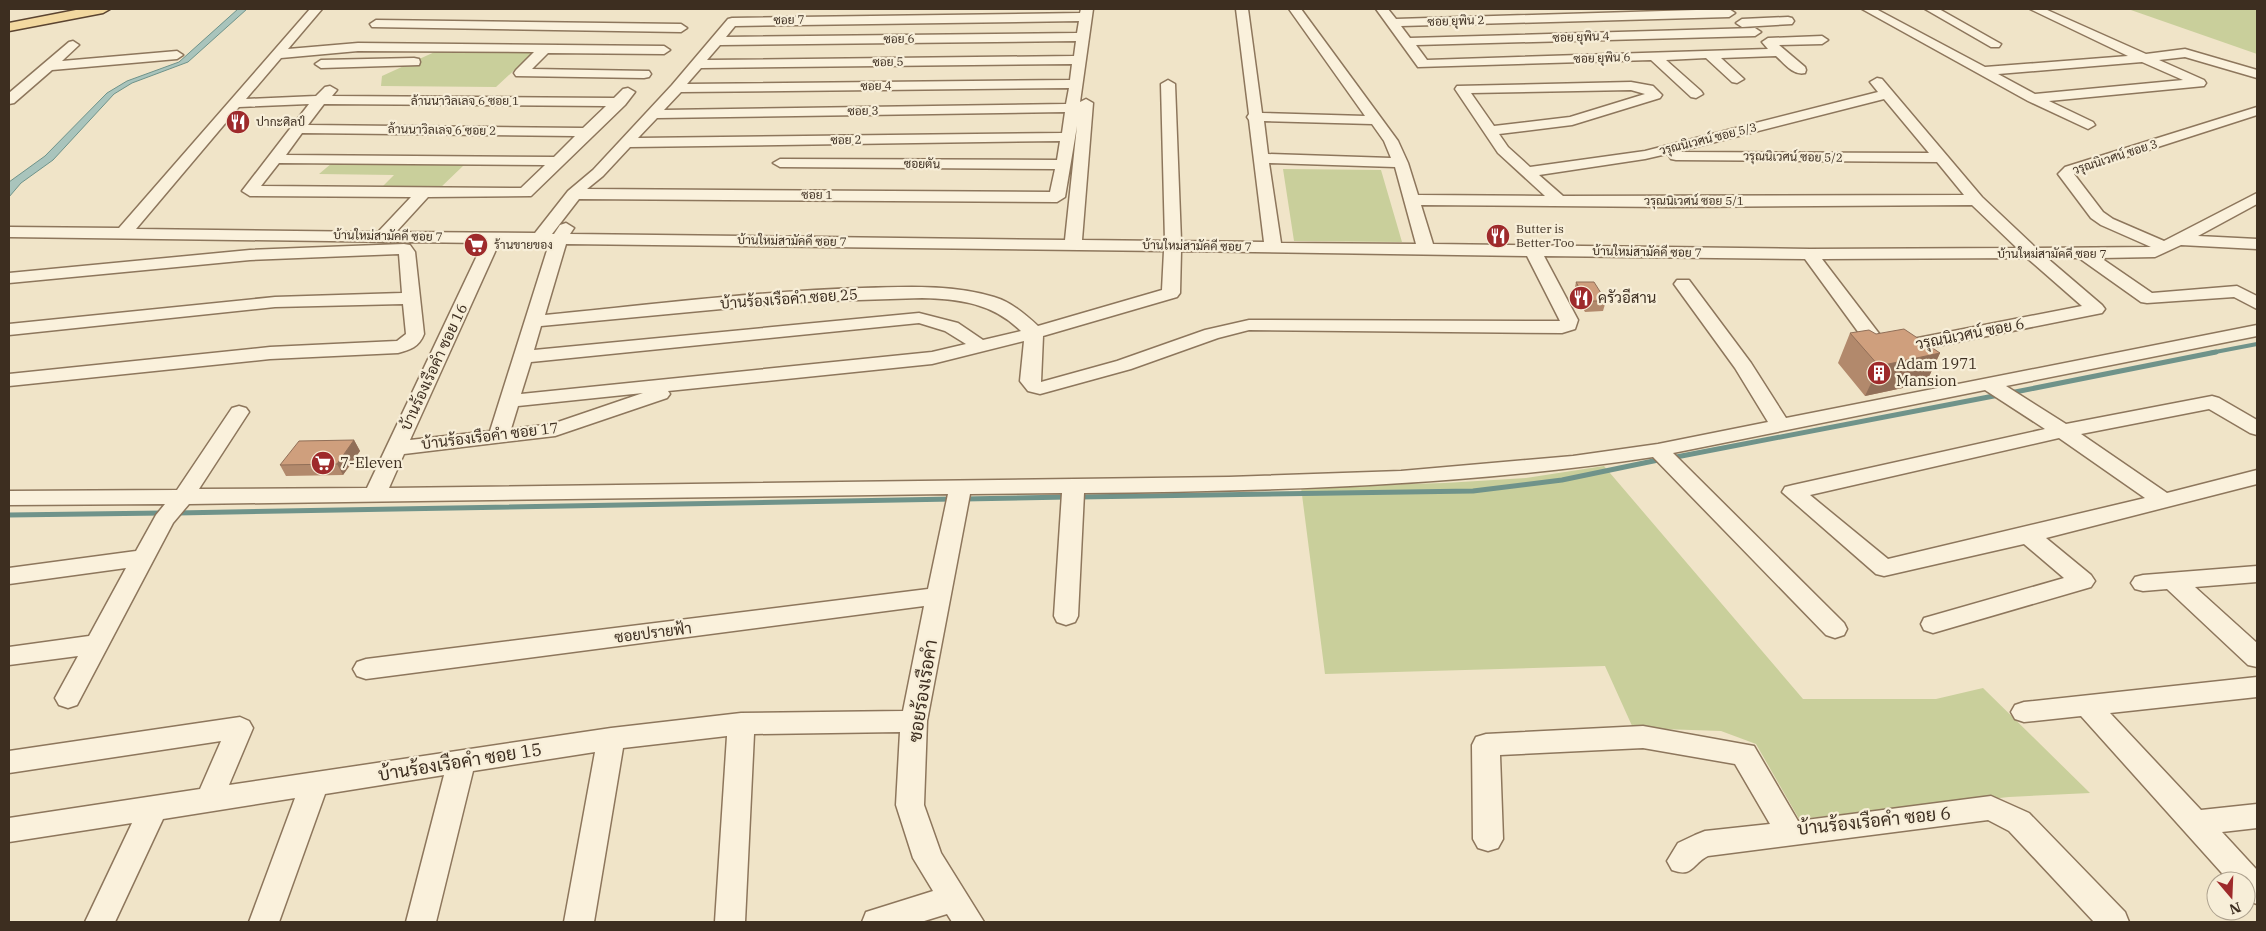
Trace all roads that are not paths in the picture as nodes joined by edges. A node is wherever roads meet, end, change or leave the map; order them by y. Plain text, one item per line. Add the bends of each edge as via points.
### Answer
1 (68, 9) edge
2 (103, 9) edge
3 (316, 9) edge
4 (1295, 9) edge
5 (1382, 9) edge
6 (1868, 9) edge
7 (1931, 9) edge
8 (2036, 9) edge
9 (1241, 10) edge
10 (1726, 11) edge
11 (1089, 12) edge
12 (385, 14) dead end
13 (932, 14) edge
14 (1788, 21) dead end
15 (10, 22) edge
16 (1742, 22) junction
17 (1394, 23) junction
18 (376, 24) junction
19 (1755, 32) junction
20 (1082, 37) junction
21 (1822, 40) dead end
22 (715, 41) junction
23 (1407, 42) junction
24 (1768, 42) junction
25 (1995, 44) dead end
26 (73, 45) dead end
27 (355, 47) junction
28 (545, 49) junction
29 (664, 50) junction
30 (281, 52) junction
31 (1781, 52) junction
32 (177, 54) dead end
33 (1710, 55) junction
34 (1655, 57) junction
35 (2146, 58) junction
36 (1079, 60) junction
37 (348, 62) junction
38 (414, 62) dead end
39 (697, 64) junction
40 (309, 65) dead end
41 (49, 66) junction
42 (1800, 70) dead end
43 (1982, 71) junction
44 (644, 74) junction
45 (2257, 74) edge
46 (1737, 79) dead end
47 (1877, 82) dead end
48 (1076, 84) junction
49 (1168, 84) dead end
50 (677, 88) junction
51 (322, 93) junction
52 (627, 94) junction
53 (1696, 94) dead end
54 (1887, 94) junction
55 (2033, 98) junction
56 (9, 100) edge
57 (239, 100) junction
58 (1072, 108) junction
59 (2257, 111) edge
60 (653, 114) junction
61 (1254, 117) junction
62 (1377, 120) junction
63 (2088, 124) dead end
64 (297, 129) junction
65 (586, 132) junction
66 (1490, 132) junction
67 (1068, 137) junction
68 (624, 142) junction
69 (1645, 155) junction
70 (1260, 158) junction
71 (1940, 158) junction
72 (274, 159) junction
73 (556, 161) junction
74 (1401, 162) junction
75 (780, 163) dead end
76 (1064, 165) junction
77 (1526, 172) junction
78 (598, 173) junction
79 (423, 193) junction
80 (575, 194) junction
81 (592, 194) junction
82 (2257, 198) edge
83 (1412, 200) junction
84 (1558, 200) junction
85 (1976, 200) junction
86 (9, 232) edge
87 (124, 233) junction
88 (236, 235) junction
89 (383, 236) junction
90 (493, 238) junction
91 (540, 238) junction
92 (559, 239) junction
93 (2171, 244) junction
94 (2257, 244) edge
95 (1073, 245) junction
96 (1173, 246) junction
97 (1273, 247) junction
98 (1426, 249) junction
99 (1533, 250) junction
100 (1810, 254) junction
101 (2084, 254) junction
102 (2034, 255) junction
103 (210, 259) junction
104 (9, 278) edge
105 (1683, 284) dead end
106 (412, 298) junction
107 (2257, 304) edge
108 (534, 321) junction
109 (9, 330) edge
110 (2257, 330) edge
111 (1034, 333) junction
112 (979, 346) junction
113 (523, 357) junction
114 (9, 380) edge
115 (696, 382) junction
116 (1990, 385) junction
117 (509, 401) junction
118 (239, 412) dead end
119 (1781, 426) junction
120 (2257, 429) edge
121 (2063, 431) junction
122 (498, 437) junction
123 (397, 448) junction
124 (1663, 455) junction
125 (2257, 477) edge
126 (1072, 493) junction
127 (374, 496) junction
128 (183, 497) junction
129 (958, 497) junction
130 (9, 498) edge
131 (2164, 501) junction
132 (2028, 535) junction
133 (144, 558) junction
134 (2257, 574) edge
135 (9, 576) edge
136 (2173, 581) junction
137 (2143, 584) dead end
138 (939, 596) junction
139 (1066, 616) dead end
140 (1933, 624) dead end
141 (1835, 629) dead end
142 (97, 644) junction
143 (9, 656) edge
144 (2257, 658) edge
145 (366, 669) dead end
146 (2257, 687) edge
147 (68, 698) dead end
148 (2087, 705) junction
149 (2024, 712) dead end
150 (914, 721) junction
151 (741, 724) junction
152 (611, 739) junction
153 (462, 761) junction
154 (9, 762) edge
155 (315, 784) junction
156 (209, 800) junction
157 (154, 808) junction
158 (2257, 816) edge
159 (2195, 823) junction
160 (9, 830) edge
161 (1790, 834) junction
162 (1488, 838) dead end
163 (1682, 862) dead end
164 (2257, 891) edge
165 (960, 911) edge
166 (100, 922) edge
167 (264, 922) edge
168 (421, 922) edge
169 (579, 922) edge
170 (730, 922) edge
171 (877, 922) edge
172 (2114, 922) edge

1 - 15 main road
2 - 15 main road
3 - 30 street
4 - 62 street
5 - 17 street
6 - 43 street
7 - 25 street
8 - 35 street
9 - 61 street
10 - 16 street
10 - 17 street, ซอย ยุพิน 2
11 - 13 street, ซอย 7
11 - 20 street
11 - 95 street
12 - 18 street
13 - 22 street, ซอย 7 via 732,22
14 - 16 street
16 - 19 street
17 - 23 street
18 - 27 street
18 - 29 street via 681,28
19 - 23 street, ซอย ยุพิน 4
19 - 24 street
20 - 22 street, ซอย 6
20 - 36 street
21 - 24 street
22 - 39 street
23 - 34 street, ซอย ยุพิน 6 via 1422,64
24 - 31 street
26 - 41 street
27 - 28 street
27 - 30 street
27 - 37 street
28 - 29 street
28 - 44 street via 520,73
29 - 44 street
30 - 57 street
31 - 33 street, ซอย ยุพิน 6
31 - 42 street
32 - 41 street
33 - 34 street, ซอย ยุพิน 6
33 - 46 street
34 - 53 street
35 - 43 street
35 - 45 street via 2185,53
35 - 55 street via 2199,83
36 - 39 street, ซอย 5
36 - 48 street
37 - 38 street
37 - 40 street
37 - 51 street
39 - 50 street
41 - 56 street
43 - 55 street
44 - 52 street
47 - 54 street
48 - 50 street, ซอย 4
48 - 58 street
49 - 96 street
50 - 60 street
51 - 52 street, ล้านนาวิลเลจ 6 ซอย 1
51 - 57 street, ล้านนาวิลเลจ 6 ซอย 1
51 - 64 street
52 - 65 street
54 - 69 street, วรุณนิเวศน์ ซอย 5/3
54 - 71 street
55 - 63 street
57 - 87 street
58 - 60 street, ซอย 3
58 - 67 street
59 - 93 street, วรุณนิเวศน์ ซอย 3 via 2070,170 2066,174 2097,215 2107,222
60 - 68 street
61 - 62 street
61 - 70 street
62 - 74 street
64 - 65 street, ล้านนาวิลเลจ 6 ซอย 2
64 - 72 street
65 - 73 street
66 - 66 street via 1462,89 1631,86 1655,94 1572,121
66 - 77 street
67 - 68 street, ซอย 2
67 - 76 street
68 - 78 street
69 - 71 street, วรุณนิเวศน์ ซอย 5/2
69 - 77 street, วรุณนิเวศน์ ซอย 5/3
70 - 74 street
70 - 97 street
71 - 85 street
72 - 73 street
72 - 79 street via 250,191
73 - 79 street via 530,190 518,193
74 - 83 street
75 - 76 street, ซอยตัน
76 - 81 street, ซอย 1 via 1059,195 1047,197
77 - 84 street
78 - 80 street via 586,180
78 - 81 street via 600,180
79 - 89 street
80 - 81 street, ซอย 1
80 - 91 street
81 - 92 street
82 - 93 street, บ้านใหม่สามัคคี ซอย 7
83 - 84 street, วรุณนิเวศน์ ซอย 5/1
83 - 98 street
84 - 85 street, วรุณนิเวศน์ ซอย 5/1
85 - 102 street
86 - 87 street, บ้านใหม่สามัคคี ซอย 7
87 - 88 street, บ้านใหม่สามัคคี ซอย 7
88 - 89 street, บ้านใหม่สามัคคี ซอย 7
88 - 103 street
89 - 90 street, บ้านใหม่สามัคคี ซอย 7
90 - 91 street, บ้านใหม่สามัคคี ซอย 7
90 - 123 street, บ้านร้องเรือคำ ซอย 16
91 - 92 street, บ้านใหม่สามัคคี ซอย 7
92 - 95 street, บ้านใหม่สามัคคี ซอย 7
92 - 108 street
93 - 94 street
93 - 101 street, บ้านใหม่สามัคคี ซอย 7 via 2155,252 2141,254
95 - 96 street, บ้านใหม่สามัคคี ซอย 7
96 - 97 street, บ้านใหม่สามัคคี ซอย 7
96 - 111 street via 1171,293
97 - 98 street, บ้านใหม่สามัคคี ซอย 7
98 - 99 street, บ้านใหม่สามัคคี ซอย 7
99 - 100 street, บ้านใหม่สามัคคี ซอย 7
99 - 111 street via 1569,325 1249,324 1124,365 1040,388 1030,381
100 - 102 street, บ้านใหม่สามัคคี ซอย 7
100 - 102 street, วรุณนิเวศน์ ซอย 6 via 1882,351 2096,309
101 - 102 street, บ้านใหม่สามัคคี ซอย 7
101 - 107 street via 2150,298 2237,291
103 - 104 street
103 - 106 street via 404,249
105 - 119 street via 1744,367
106 - 109 street via 275,302
106 - 114 street via 414,339 398,347 270,353
108 - 111 street, บ้านร้องเรือคำ ซอย 25 via 779,298 934,293 989,301 1022,321
108 - 113 street
110 - 116 street
111 - 112 street
112 - 113 street via 958,329 940,321 919,318
112 - 115 street via 932,358
113 - 117 street
115 - 117 street
115 - 122 street, บ้านร้องเรือคำ ซอย 17 via 555,430
116 - 119 street
116 - 121 street
117 - 122 street
118 - 128 street
119 - 124 street
120 - 121 street via 2212,402
121 - 131 street
121 - 132 street via 1793,492 1884,568
122 - 123 street, บ้านร้องเรือคำ ซอย 17
123 - 127 street, บ้านร้องเรือคำ ซอย 16
124 - 126 street via 1490,473
124 - 141 street
125 - 131 street
126 - 129 street
126 - 139 street
127 - 128 street
127 - 129 street
128 - 130 street
128 - 133 street via 164,520
129 - 138 street, ซอยร้องเรือคำ
131 - 132 street
132 - 140 street via 2083,580
133 - 135 street
133 - 142 street
134 - 136 street
136 - 137 street
136 - 144 street
138 - 145 street, ซอยปรายฟ้า
138 - 150 street, ซอยร้องเรือคำ
142 - 143 street
142 - 147 street
146 - 148 street
148 - 149 street
148 - 159 street
150 - 151 street, บ้านร้องเรือคำ ซอย 15
150 - 165 street, ซอยร้องเรือคำ via 910,806 928,858
151 - 152 street, บ้านร้องเรือคำ ซอย 15
151 - 170 street
152 - 153 street, บ้านร้องเรือคำ ซอย 15
152 - 169 street
153 - 155 street, บ้านร้องเรือคำ ซอย 15
153 - 168 street
154 - 156 street via 240,728
155 - 156 street, บ้านร้องเรือคำ ซอย 15
155 - 167 street
156 - 157 street, บ้านร้องเรือคำ ซอย 15
157 - 160 street, บ้านร้องเรือคำ ซอย 15
157 - 166 street
158 - 159 street
159 - 164 street
161 - 162 street, บ้านร้องเรือคำ ซอย 6 via 1744,754 1642,737 1486,745
161 - 163 street via 1705,844 1688,852
161 - 172 street, บ้านร้องเรือคำ ซอย 6 via 1991,808 2019,822
165 - 171 street

